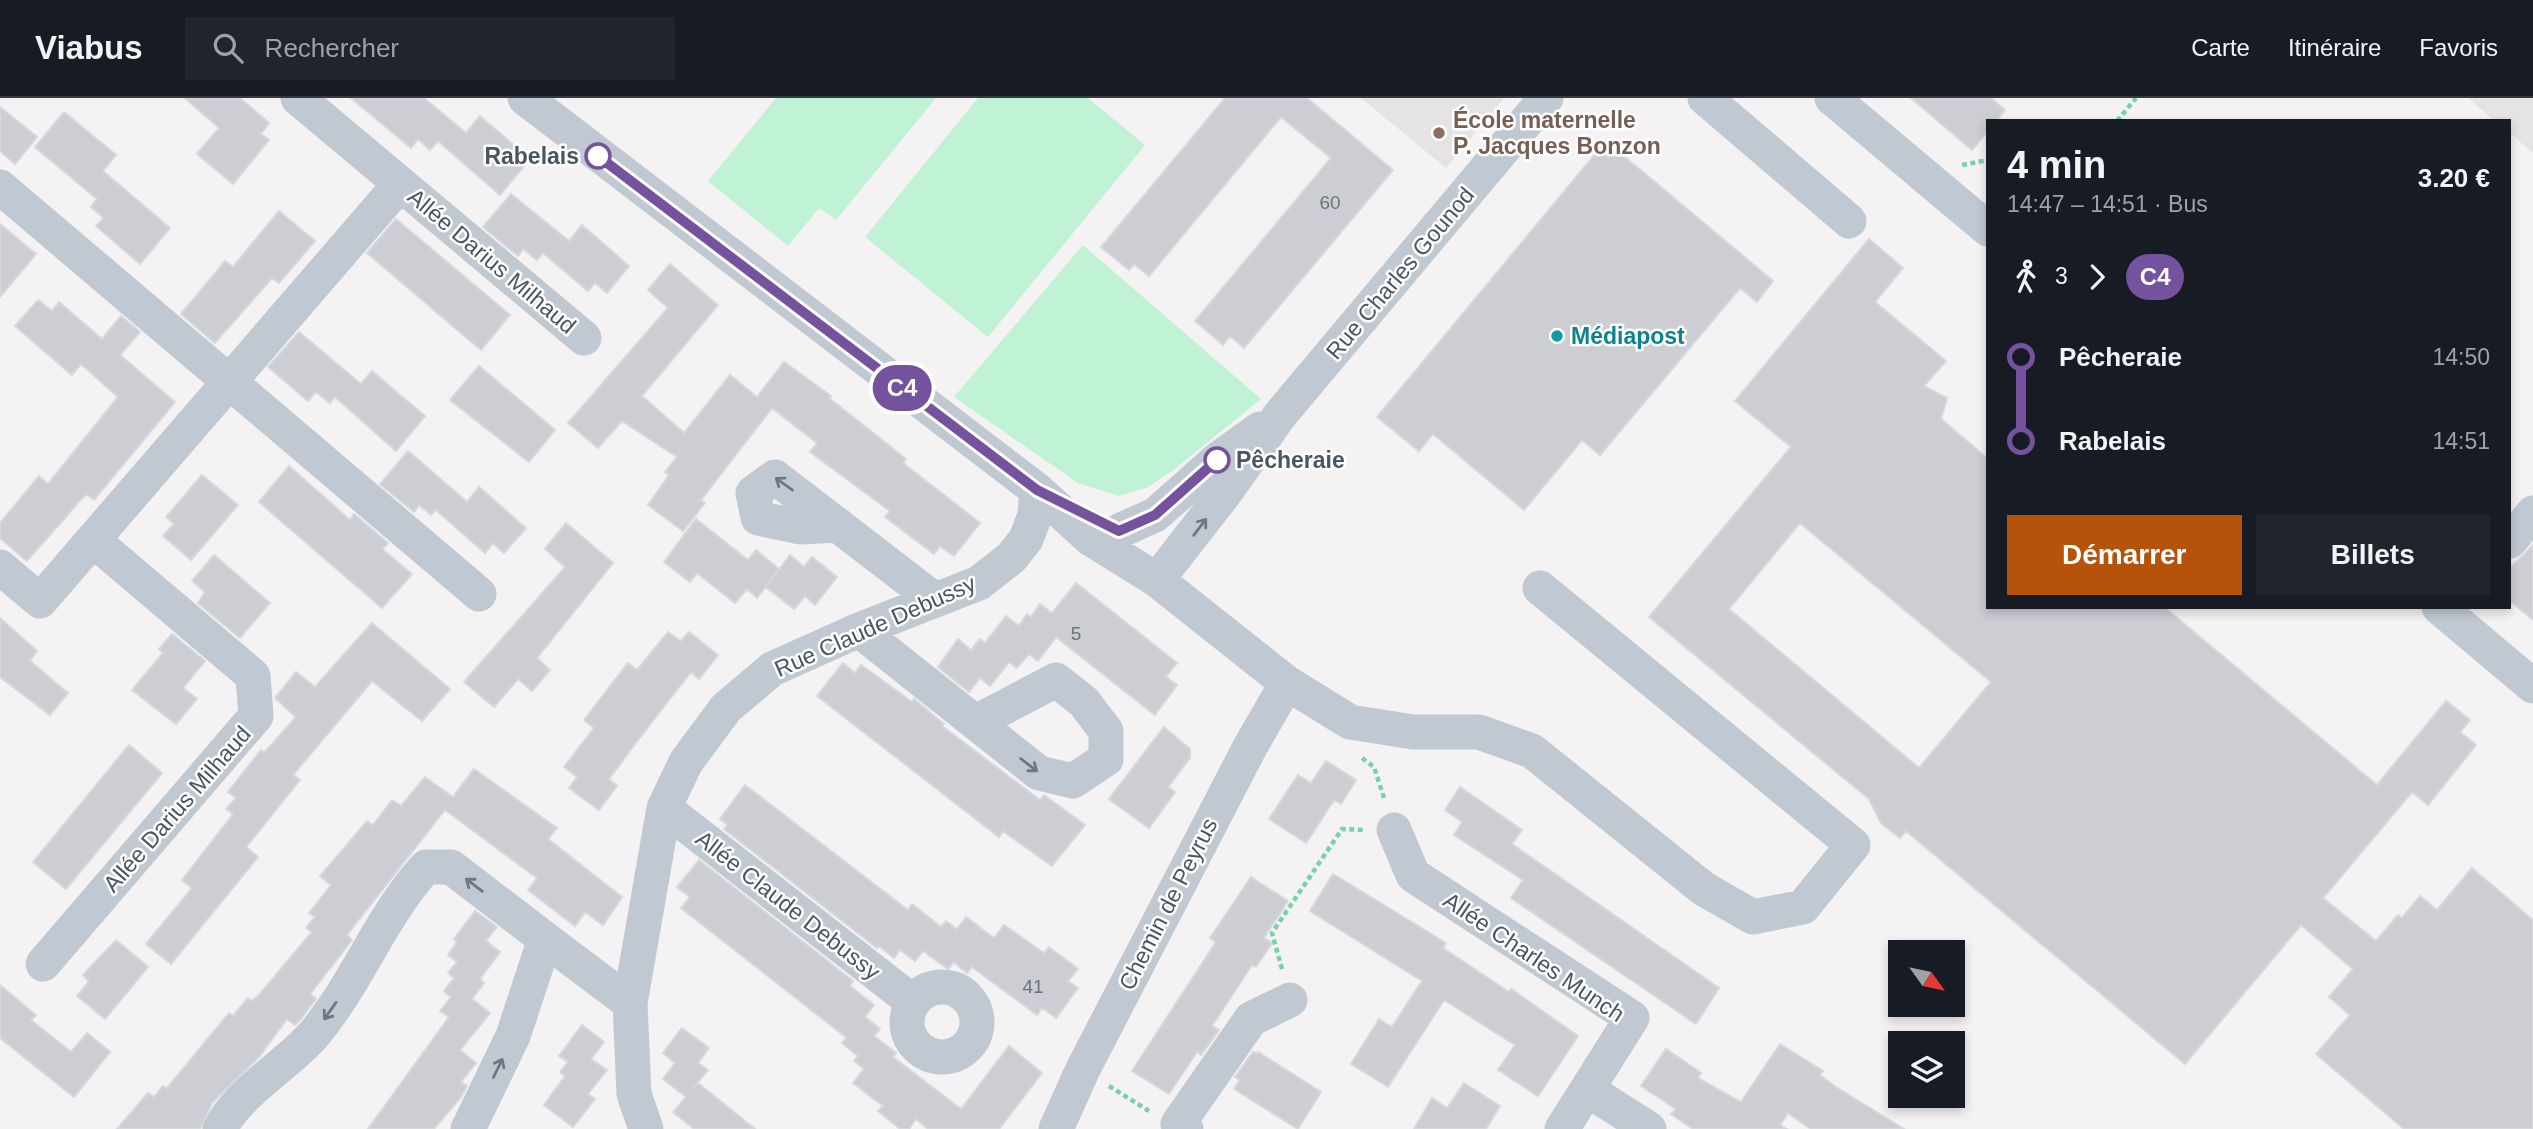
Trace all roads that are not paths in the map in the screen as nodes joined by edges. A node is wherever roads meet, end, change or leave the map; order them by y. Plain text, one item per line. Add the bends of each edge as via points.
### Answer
1 (525, 98) edge
2 (1546, 98) edge
3 (1705, 98) edge
4 (1832, 98) edge
5 (322, 105) edge
6 (400, 184) junction
7 (0, 187) edge
8 (1849, 221) dead end
9 (1986, 227) edge
10 (584, 338) dead end
11 (230, 382) junction
12 (1280, 415) junction
13 (1037, 490) junction
14 (2533, 513) edge
15 (1070, 514) junction
16 (838, 525) dead end
17 (93, 540) junction
18 (2511, 540) edge
19 (1012, 557) junction
20 (1138, 558) junction
21 (0, 566) edge
22 (1540, 588) dead end
23 (479, 594) dead end
24 (935, 600) junction
25 (2447, 610) edge
26 (859, 630) junction
27 (1287, 683) junction
28 (2533, 687) edge
29 (975, 722) dead end
30 (664, 808) junction
31 (1394, 830) road end
32 (545, 939) junction
33 (43, 964) dead end
34 (1290, 1000) road end
35 (913, 1002) dead end
36 (631, 1003) junction
37 (1588, 1090) junction
38 (1182, 1126) edge
39 (220, 1129) edge
40 (468, 1129) edge
41 (646, 1129) edge
42 (1056, 1129) edge
43 (1562, 1129) edge
44 (1649, 1129) edge

1 - 13 street
2 - 12 street, Rue Charles Gounod
3 - 8 street
4 - 9 street
5 - 6 street, Allée Darius Milhaud
6 - 10 street, Allée Darius Milhaud
6 - 11 street, Allée Darius Milhaud
7 - 11 street
11 - 17 street, Allée Darius Milhaud
11 - 23 street
20 -> 12 street, Rue Charles Gounod via 1220,501
12 - 20 street, Rue Charles Gounod via 1217,460 1155,515
13 - 15 street
13 - 19 street, Rue Claude Debussy via 1035,515 1026,539
14 - 18 street
15 - 19 street, Rue Claude Debussy via 1061,533
15 - 20 street via 1091,539
16 - 24 street
17 - 21 street, Allée Darius Milhaud via 40,601
17 - 33 street, Allée Darius Milhaud via 253,676 256,716
19 - 24 street, Rue Claude Debussy via 979,583
20 - 27 street
22 - 27 street via 1853,845 1802,908 1753,917 1704,889 1532,751 1479,732 1413,732 1350,722
24 - 26 street, Rue Claude Debussy
25 - 28 street
26 - 29 street
26 - 30 street, Rue Claude Debussy via 772,669 726,708 686,762
27 - 42 street, Chemin de Peyrus via 1083,1069
30 - 35 street, Allée Claude Debussy
30 - 36 street, Rue Claude Debussy
31 - 37 street, Allée Charles Munch via 1413,876 1632,1018
32 - 36 street
32 -> 39 street via 451,867 426,867 402,893 364,963 314,1033
40 -> 32 street via 513,1037
34 - 38 street via 1251,1019
36 - 41 street, Rue Claude Debussy via 634,1094
37 - 43 street, Allée Charles Munch
37 - 44 street

